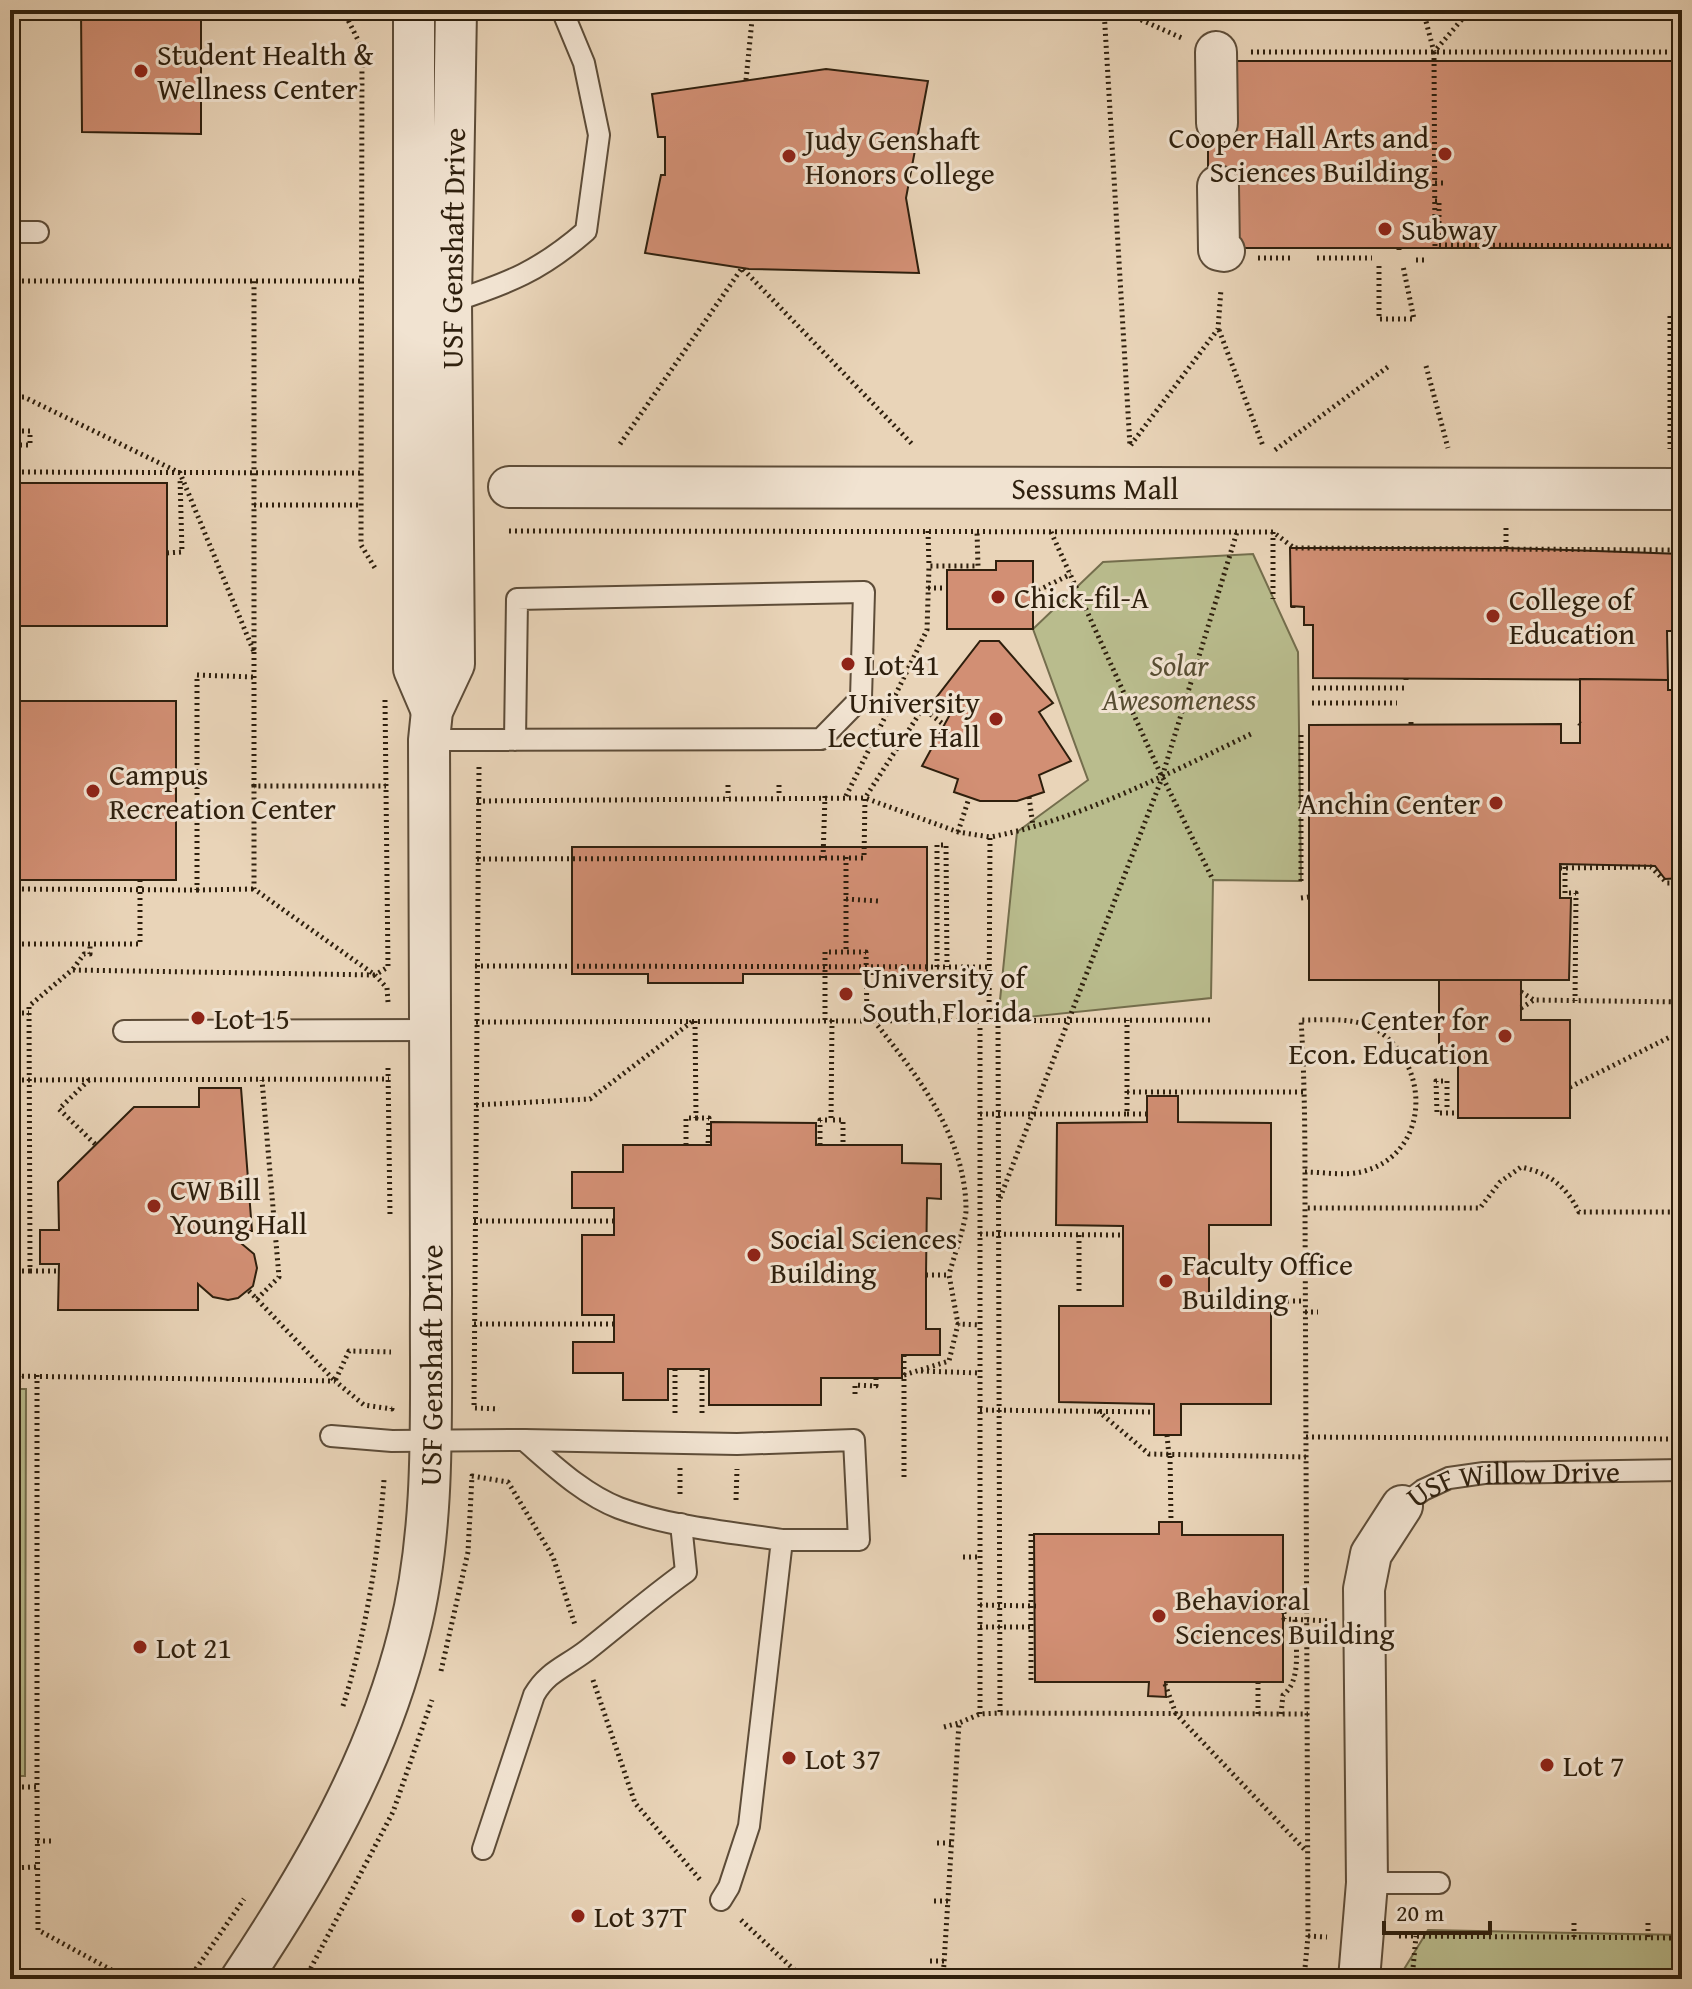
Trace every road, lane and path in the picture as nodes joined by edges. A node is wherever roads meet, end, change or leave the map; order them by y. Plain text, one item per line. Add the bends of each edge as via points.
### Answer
1 (343, 10) edge
2 (414, 10) edge
3 (456, 10) edge
4 (562, 10) edge
5 (753, 10) edge
6 (1104, 10) edge
7 (1119, 10) edge
8 (1423, 10) edge
9 (1470, 10) edge
10 (1216, 52) junction
11 (1434, 52) junction
12 (1682, 52) edge
13 (746, 80) dead end
14 (1217, 123) dead end
15 (1435, 183) junction
16 (1446, 183) dead end
17 (1218, 186) dead end
18 (1435, 201) junction
19 (10, 232) edge
20 (38, 232) dead end
21 (1435, 249) dead end
22 (1679, 250) edge
23 (1294, 258) dead end
24 (1317, 258) dead end
25 (1372, 258) dead end
26 (1416, 260) dead end
27 (1424, 260) dead end
28 (1232, 265) junction
29 (1379, 266) dead end
30 (1403, 266) dead end
31 (10, 281) edge
32 (254, 281) junction
33 (451, 302) junction
34 (1670, 316) dead end
35 (1218, 329) junction
36 (1389, 366) dead end
37 (1426, 366) dead end
38 (10, 397) edge
39 (10, 431) edge
40 (620, 444) dead end
41 (10, 445) edge
42 (913, 445) dead end
43 (1263, 446) dead end
44 (1275, 447) dead end
45 (1448, 448) dead end
46 (1670, 449) dead end
47 (10, 472) edge
48 (180, 473) junction
49 (254, 473) junction
50 (361, 473) dead end
51 (361, 487) dead end
52 (372, 487) dead end
53 (509, 487) dead end
54 (1682, 489) edge
55 (254, 505) junction
56 (361, 505) dead end
57 (1506, 529) dead end
58 (509, 531) dead end
59 (928, 531) junction
60 (977, 531) junction
61 (1051, 532) junction
62 (1237, 532) junction
63 (1273, 532) junction
64 (1506, 548) junction
65 (1682, 550) edge
66 (167, 553) dead end
67 (929, 566) junction
68 (1071, 574) junction
69 (928, 588) junction
70 (947, 588) dead end
71 (1033, 593) dead end
72 (1273, 599) dead end
73 (254, 652) junction
74 (254, 677) junction
75 (1312, 688) dead end
76 (1406, 688) dead end
77 (1312, 703) dead end
78 (1397, 703) dead end
79 (944, 725) dead end
80 (430, 726) junction
81 (1253, 733) dead end
82 (1301, 733) dead end
83 (515, 740) junction
84 (479, 766) dead end
85 (1162, 777) junction
86 (728, 785) dead end
87 (779, 785) dead end
88 (254, 786) junction
89 (386, 786) dead end
90 (825, 796) junction
91 (846, 796) junction
92 (779, 797) junction
93 (1029, 797) dead end
94 (728, 798) junction
95 (865, 798) junction
96 (969, 798) dead end
97 (477, 801) junction
98 (1033, 826) junction
99 (958, 832) junction
100 (990, 837) junction
101 (846, 857) junction
102 (823, 858) junction
103 (477, 859) junction
104 (140, 880) dead end
105 (1213, 880) dead end
106 (1301, 881) dead end
107 (1682, 883) edge
108 (10, 889) edge
109 (254, 889) junction
110 (197, 890) junction
111 (1309, 897) dead end
112 (1301, 898) dead end
113 (846, 899) junction
114 (878, 901) dead end
115 (10, 944) edge
116 (90, 944) junction
117 (846, 952) junction
118 (475, 966) junction
119 (825, 967) junction
120 (866, 967) junction
121 (937, 967) junction
122 (947, 967) junction
123 (990, 967) junction
124 (120, 969) junction
125 (72, 970) junction
126 (119, 977) dead end
127 (1682, 986) edge
128 (1521, 992) dead end
129 (1534, 1000) junction
130 (1575, 1001) junction
131 (1680, 1002) junction
132 (1521, 1008) dead end
133 (1682, 1010) edge
134 (10, 1013) edge
135 (29, 1013) junction
136 (695, 1020) junction
137 (828, 1020) junction
138 (870, 1020) junction
139 (980, 1020) junction
140 (989, 1020) junction
141 (998, 1020) junction
142 (1072, 1020) junction
143 (1127, 1020) junction
144 (1211, 1020) dead end
145 (476, 1022) junction
146 (432, 1030) junction
147 (124, 1031) dead end
148 (1682, 1031) edge
149 (89, 1079) junction
150 (389, 1079) dead end
151 (10, 1080) edge
152 (29, 1080) junction
153 (262, 1080) junction
154 (1570, 1087) dead end
155 (1127, 1092) junction
156 (1306, 1092) junction
157 (476, 1105) junction
158 (1447, 1107) dead end
159 (1034, 1113) junction
160 (1458, 1113) dead end
161 (980, 1114) junction
162 (998, 1114) junction
163 (1127, 1114) junction
164 (1147, 1114) dead end
165 (696, 1118) junction
166 (831, 1120) junction
167 (96, 1145) dead end
168 (686, 1145) dead end
169 (708, 1145) dead end
170 (820, 1145) dead end
171 (843, 1145) dead end
172 (1305, 1172) junction
173 (998, 1203) junction
174 (1305, 1208) junction
175 (1682, 1212) edge
176 (966, 1213) junction
177 (980, 1214) junction
178 (474, 1221) junction
179 (614, 1221) dead end
180 (980, 1234) junction
181 (998, 1234) junction
182 (1079, 1235) junction
183 (1123, 1235) dead end
184 (10, 1271) edge
185 (30, 1271) junction
186 (58, 1271) dead end
187 (1305, 1272) junction
188 (1318, 1273) dead end
189 (926, 1275) dead end
190 (949, 1275) junction
191 (249, 1291) dead end
192 (1079, 1294) dead end
193 (257, 1299) junction
194 (1209, 1301) dead end
195 (1305, 1301) junction
196 (1305, 1312) junction
197 (1318, 1312) dead end
198 (474, 1324) junction
199 (614, 1324) dead end
200 (958, 1324) junction
201 (980, 1325) junction
202 (391, 1352) dead end
203 (904, 1355) dead end
204 (675, 1369) dead end
205 (702, 1369) dead end
206 (914, 1371) junction
207 (980, 1373) junction
208 (37, 1375) junction
209 (904, 1375) junction
210 (10, 1376) edge
211 (19, 1376) junction
212 (876, 1378) dead end
213 (335, 1381) junction
214 (18, 1389) dead end
215 (392, 1393) dead end
216 (855, 1394) dead end
217 (702, 1400) dead end
218 (500, 1409) dead end
219 (980, 1410) junction
220 (1000, 1410) junction
221 (1098, 1411) junction
222 (1153, 1412) dead end
223 (675, 1418) dead end
224 (1167, 1435) dead end
225 (331, 1436) dead end
226 (1306, 1437) junction
227 (1682, 1439) edge
228 (524, 1440) junction
229 (429, 1441) junction
230 (1169, 1456) junction
231 (1306, 1457) junction
232 (1682, 1470) edge
233 (472, 1476) dead end
234 (904, 1477) dead end
235 (384, 1480) dead end
236 (1402, 1506) joint
237 (1171, 1522) dead end
238 (681, 1524) junction
239 (1031, 1534) dead end
240 (782, 1540) junction
241 (963, 1557) dead end
242 (980, 1557) junction
243 (980, 1605) junction
244 (1000, 1605) junction
245 (1033, 1605) junction
246 (1307, 1606) junction
247 (1295, 1619) junction
248 (1307, 1619) junction
249 (1331, 1621) dead end
250 (980, 1627) junction
251 (1000, 1627) junction
252 (1033, 1627) junction
253 (584, 1652) junction
254 (1031, 1682) dead end
255 (1258, 1682) dead end
256 (1165, 1684) dead end
257 (1000, 1713) junction
258 (980, 1714) junction
259 (1176, 1714) junction
260 (1258, 1714) junction
261 (1281, 1714) junction
262 (1308, 1714) junction
263 (339, 1717) dead end
264 (959, 1723) junction
265 (944, 1727) dead end
266 (16, 1776) dead end
267 (10, 1787) edge
268 (19, 1787) junction
269 (37, 1787) junction
270 (37, 1841) junction
271 (51, 1841) dead end
272 (937, 1843) dead end
273 (952, 1843) junction
274 (483, 1849) dead end
275 (1307, 1852) junction
276 (37, 1867) junction
277 (10, 1868) edge
278 (1367, 1883) junction
279 (1439, 1883) dead end
280 (250, 1889) dead end
281 (721, 1900) junction
282 (934, 1901) dead end
283 (948, 1901) junction
284 (1574, 1923) dead end
285 (1648, 1923) dead end
286 (1395, 1936) dead end
287 (1416, 1936) junction
288 (1574, 1937) junction
289 (1648, 1937) junction
290 (1682, 1938) edge
291 (930, 1961) dead end
292 (944, 1961) junction
293 (128, 1979) edge
294 (188, 1979) edge
295 (204, 1979) edge
296 (241, 1979) edge
297 (804, 1979) edge
298 (943, 1979) edge
299 (1304, 1979) edge
300 (1359, 1979) edge
301 (1412, 1979) edge

1 - 32 path via 362,48 362,281
2 - 80 street, USF Genshaft Drive via 414,669
3 - 33 street, USF Genshaft Drive
4 - 33 lane via 584,63 599,135 586,231 551,261 509,283
5 - 13 path
6 - 35 path via 1130,446
7 - 10 path
8 - 11 path
9 - 11 path
10 - 11 path
10 - 14 street
11 - 12 path
11 - 15 path
15 - 16 path
15 - 18 path
17 - 28 street via 1219,250
18 - 21 path
18 - 22 path via 1439,245
19 - 20 lane
23 - 28 path
24 - 25 path
26 - 27 path
28 - 35 path
29 - 30 path via 1379,319 1414,319
31 - 32 path
32 - 49 path
33 - 80 street, USF Genshaft Drive via 454,664
34 - 46 path
35 - 43 path
36 - 44 path
37 - 45 path
38 - 48 path via 24,397
39 - 41 path via 30,431 30,445
40 - 42 path via 742,268
47 - 48 path
48 - 49 path
48 - 66 path via 182,552
48 - 73 path
49 - 50 path
49 - 55 path
51 - 52 path
53 - 54 street, Sessums Mall
55 - 56 path
55 - 73 path
57 - 64 path
58 - 59 path
59 - 60 path
59 - 67 path
60 - 61 path
60 - 67 path via 978,566
61 - 62 path
61 - 68 path
62 - 63 path
62 - 85 path
63 - 64 path via 1294,548
63 - 72 path
64 - 65 path
67 - 69 path
68 - 71 path
68 - 85 path
69 - 70 path
69 - 91 path via 927,630
73 - 74 path
74 - 88 path
74 - 110 path, bridge via 197,675
75 - 76 path
77 - 78 path
79 - 95 path via 923,708
80 - 83 lane
80 - 146 street, USF Genshaft Drive
81 - 85 path
82 - 106 path
83 - 83 lane via 821,739 861,698 864,592 517,599
84 - 97 path
85 - 98 path
85 - 105 path
85 - 142 path
86 - 94 path
87 - 92 path
88 - 89 path
88 - 109 path
90 - 91 path
90 - 92 path
90 - 102 path
91 - 95 path
92 - 94 path
93 - 98 path
94 - 97 path
95 - 99 path
95 - 101 path via 864,858
96 - 99 path
97 - 103 path
98 - 100 path
99 - 100 path
100 - 123 path
101 - 102 path
101 - 113 path
102 - 103 path
103 - 118 path
104 - 116 path via 140,944
107 - 130 path via 1667,883 1651,867 1562,868 1565,893 1576,893
108 - 110 path, bridge
109 - 110 path
109 - 124 path via 375,975
111 - 112 path
113 - 114 path
113 - 117 path
115 - 116 path
116 - 125 path via 90,954
117 - 119 path via 825,952
117 - 120 path via 866,952
118 - 119 path
118 - 145 path
119 - 120 path
119 - 137 path
120 - 121 path
120 - 138 path
121 - 122 path
121 - 122 path via 937,845 946,845
122 - 123 path
123 - 140 path
124 - 125 path
124 - 126 path
125 - 135 path via 29,1006
127 - 131 path
128 - 129 path
129 - 130 path
129 - 132 path
130 - 131 path
131 - 133 path
134 - 135 path
135 - 152 path
136 - 137 path
136 - 145 path
136 - 157 path via 590,1099
136 - 165 path
137 - 138 path
137 - 166 path
138 - 139 path
138 - 176 path via 904,1060 950,1132 963,1176
139 - 140 path
139 - 161 path
140 - 141 path
141 - 142 path
141 - 162 path
142 - 143 path
142 - 159 path
143 - 144 path
143 - 155 path
145 - 157 path
146 - 147 lane
146 - 229 street, USF Genshaft Drive
148 - 154 path
149 - 152 path
149 - 153 path
149 - 167 path via 59,1109
150 - 153 path
151 - 152 path
152 - 185 path
153 - 193 path via 279,1277
155 - 156 path
155 - 163 path
156 - 172 path
156 - 172 path via 1301,1020 1351,1020 1383,1033 1402,1054 1413,1077 1418,1111 1388,1158 1360,1172
157 - 178 path
158 - 160 path via 1447,1081 1436,1081 1437,1113
159 - 162 path
159 - 163 path
159 - 173 path
161 - 162 path
161 - 177 path
162 - 173 path
163 - 164 path
165 - 168 path via 686,1118
165 - 169 path via 709,1118
166 - 170 path via 820,1120
166 - 171 path via 843,1120
172 - 174 path
173 - 181 path
174 - 175 path via 1480,1208 1500,1182 1521,1167 1545,1172 1570,1195 1579,1212
174 - 187 path
176 - 177 path
176 - 190 path
177 - 180 path
178 - 179 path
178 - 198 path
180 - 181 path
180 - 201 path
181 - 182 path
181 - 220 path
182 - 183 path
182 - 192 path
184 - 185 path
185 - 186 path
187 - 188 path
187 - 195 path
189 - 190 path
190 - 200 path
191 - 193 path
193 - 213 path
194 - 195 path
195 - 196 path
196 - 197 path
196 - 226 path
198 - 199 path
198 - 218 path via 474,1408
200 - 201 path
200 - 206 path via 949,1361
201 - 207 path
202 - 213 path via 349,1351
203 - 209 path
204 - 223 path
205 - 217 path
206 - 207 path
206 - 209 path
207 - 219 path
208 - 211 path
208 - 213 path
208 - 269 path
209 - 234 path
210 - 211 path
211 - 214 path
212 - 216 path via 876,1386 855,1385
213 - 215 path via 364,1405 392,1409
219 - 220 path
219 - 242 path
220 - 221 path
220 - 244 path
221 - 222 path
221 - 230 path via 1149,1454
224 - 230 path
225 - 229 lane
226 - 227 path
226 - 231 path
228 - 229 lane
228 - 238 lane via 578,1485 618,1508
228 - 240 lane via 854,1440 859,1540
229 - 296 street, USF Genshaft Drive via 420,1572 409,1633 376,1739 335,1829
230 - 231 path
230 - 237 path
231 - 246 path
232 - 236 lane, USF Willow Drive via 1484,1473 1449,1478
233 - 253 path via 508,1482 553,1557
235 - 263 path via 362,1645
236 - 278 street, USF Willow Drive via 1371,1554 1364,1589
238 - 240 lane
238 - 253 lane via 686,1572
239 - 245 path
240 - 281 lane via 749,1826
241 - 242 path
242 - 243 path
243 - 244 path
243 - 250 path
244 - 245 path
244 - 251 path
245 - 252 path
246 - 247 path via 1284,1606 1284,1619
246 - 248 path
247 - 248 path
247 - 261 path via 1295,1677 1293,1688 1283,1695
248 - 249 path
248 - 262 path
250 - 251 path
250 - 258 path
251 - 252 path
251 - 257 path
252 - 254 path
253 - 274 lane via 545,1676 534,1695
253 - 281 path via 635,1803 683,1864
255 - 260 path
256 - 259 path
257 - 258 path
257 - 259 path
258 - 264 path
259 - 260 path
259 - 275 path
260 - 261 path
261 - 262 path
262 - 275 path
264 - 265 path
264 - 273 path
266 - 268 path
267 - 268 path
268 - 269 path
269 - 270 path
270 - 271 path
270 - 276 path
272 - 273 path
273 - 283 path
275 - 299 path
276 - 277 path
276 - 293 path via 38,1930
278 - 279 lane
278 - 300 street, USF Willow Drive
280 - 294 path
281 - 297 path
282 - 283 path
283 - 292 path
284 - 288 path
285 - 289 path
286 - 287 path
287 - 288 path
287 - 301 path
288 - 289 path
289 - 290 path
291 - 292 path
292 - 298 path
294 - 295 path

